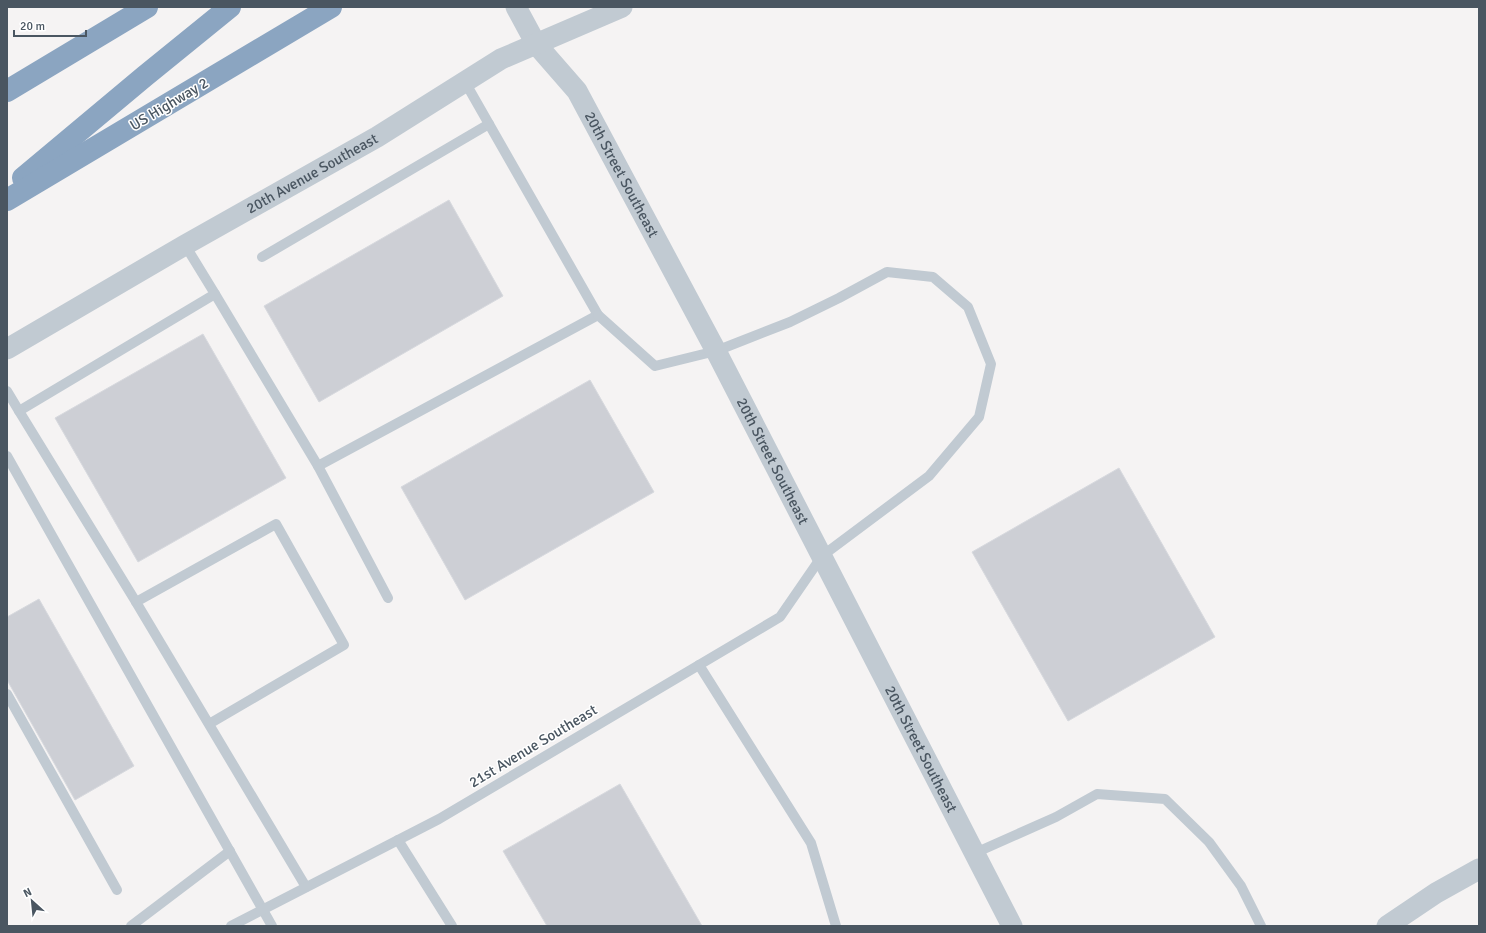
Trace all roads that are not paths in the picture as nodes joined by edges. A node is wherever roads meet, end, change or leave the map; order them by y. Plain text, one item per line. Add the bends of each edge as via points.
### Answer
1 (147, 7) edge
2 (230, 7) edge
3 (331, 7) edge
4 (516, 7) edge
5 (622, 7) edge
6 (536, 44) junction
7 (464, 82) junction
8 (7, 91) edge
9 (488, 124) junction
10 (7, 192) edge
11 (7, 200) edge
12 (185, 245) junction
13 (262, 257) dead end
14 (216, 294) junction
15 (598, 315) junction
16 (7, 349) edge
17 (716, 351) junction
18 (7, 391) edge
19 (19, 410) junction
20 (7, 456) edge
21 (318, 466) junction
22 (822, 556) junction
23 (388, 598) dead end
24 (136, 602) junction
25 (699, 665) junction
26 (7, 694) edge
27 (209, 724) junction
28 (398, 840) junction
29 (230, 851) junction
30 (975, 853) junction
31 (1479, 869) edge
32 (306, 887) junction
33 (117, 890) dead end
34 (264, 910) junction
35 (131, 926) edge
36 (232, 926) edge
37 (272, 926) edge
38 (452, 926) edge
39 (836, 926) edge
40 (1012, 926) edge
41 (1261, 926) edge
42 (1387, 926) edge

1 - 8 highway
2 - 10 highway
3 - 11 highway, US Highway 2
4 - 6 street, 20th Street Southeast
5 - 6 street, 20th Avenue Southeast
6 - 7 street, 20th Avenue Southeast via 501,59
6 - 17 street, 20th Street Southeast via 577,91
7 - 9 lane
7 - 12 street, 20th Avenue Southeast via 377,138
9 - 13 lane
9 - 15 lane
12 - 14 lane
12 - 16 street, 20th Avenue Southeast
14 - 19 lane
14 - 21 lane
15 - 17 lane, 21st Avenue Southeast via 655,366
15 - 21 lane
17 - 22 street, 20th Street Southeast
17 - 22 lane, 21st Avenue Southeast via 790,322 886,272 933,277 968,307 991,364 979,417 928,476
18 - 19 lane
19 - 24 lane
20 - 29 lane
21 - 23 lane
22 - 25 lane, 21st Avenue Southeast via 780,617
22 - 30 street, 20th Street Southeast
24 - 27 lane
24 - 27 lane via 276,524 344,645
25 - 28 lane, 21st Avenue Southeast via 439,819
25 - 39 lane via 811,843
26 - 33 lane
27 - 32 lane
28 - 32 lane, 21st Avenue Southeast
28 - 38 lane
29 - 34 lane
29 - 35 lane
30 - 40 street, 20th Street Southeast
30 - 41 lane via 1056,817 1097,794 1165,799 1209,842 1241,886
31 - 42 street via 1436,893
32 - 34 lane, 21st Avenue Southeast
34 - 36 lane, 21st Avenue Southeast
34 - 37 lane

